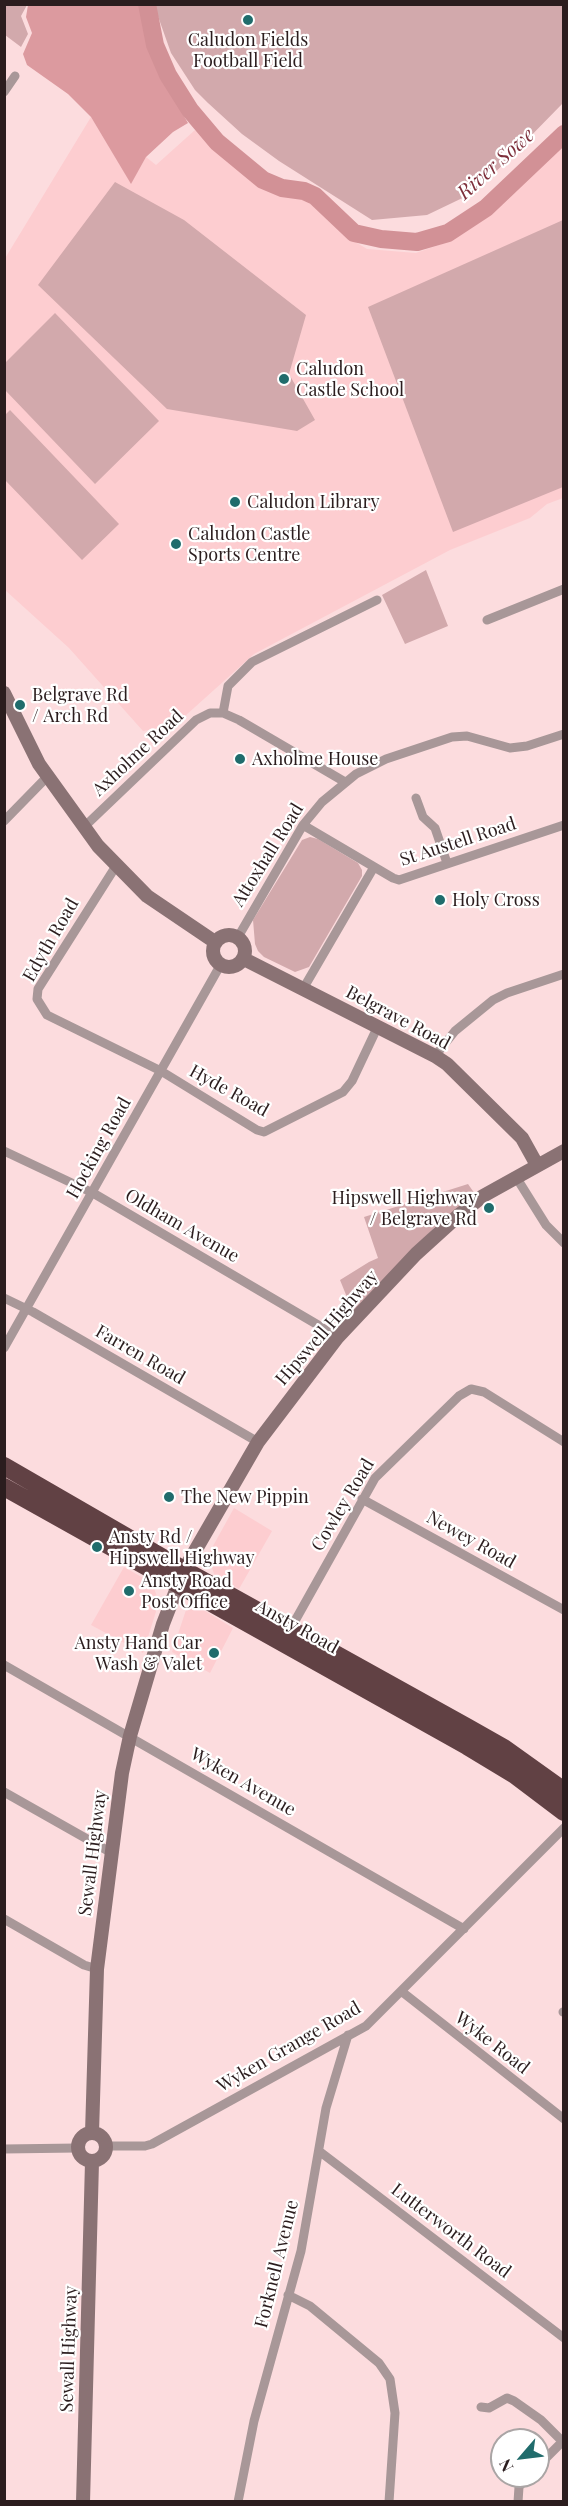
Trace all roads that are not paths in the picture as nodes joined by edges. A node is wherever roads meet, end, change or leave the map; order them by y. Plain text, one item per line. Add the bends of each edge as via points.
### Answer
1 (15, 76) dead end
2 (4, 92) edge
3 (564, 589) edge
4 (377, 600) dead end
5 (487, 620) dead end
6 (4, 693) edge
7 (223, 713) junction
8 (564, 734) edge
9 (47, 777) junction
10 (345, 782) junction
11 (417, 798) dead end
12 (4, 820) edge
13 (303, 825) junction
14 (564, 825) edge
15 (84, 827) junction
16 (447, 863) junction
17 (116, 866) junction
18 (374, 867) junction
19 (238, 936) junction
20 (215, 942) junction
21 (244, 959) junction
22 (221, 964) junction
23 (564, 974) edge
24 (303, 989) junction
25 (378, 1026) junction
26 (435, 1056) junction
27 (161, 1071) junction
28 (4, 1151) edge
29 (564, 1151) edge
30 (537, 1165) junction
31 (516, 1177) junction
32 (93, 1193) junction
33 (564, 1243) edge
34 (4, 1298) edge
35 (26, 1309) junction
36 (337, 1338) junction
37 (4, 1348) edge
38 (258, 1442) junction
39 (564, 1442) edge
40 (4, 1466) edge
41 (4, 1487) edge
42 (362, 1499) junction
43 (181, 1577) junction
44 (564, 1610) edge
45 (291, 1628) junction
46 (4, 1665) edge
47 (130, 1736) junction
48 (564, 1791) edge
49 (4, 1792) edge
50 (564, 1812) edge
51 (564, 1828) edge
52 (110, 1852) junction
53 (4, 1919) edge
54 (464, 1929) junction
55 (97, 1969) junction
56 (401, 1991) junction
57 (348, 2036) junction
58 (564, 2119) edge
59 (92, 2133) junction
60 (106, 2146) junction
61 (77, 2148) junction
62 (4, 2149) edge
63 (319, 2151) junction
64 (92, 2162) junction
65 (288, 2295) junction
66 (564, 2338) edge
67 (481, 2407) dead end
68 (563, 2441) edge
69 (550, 2454) edge
70 (83, 2502) edge
71 (238, 2502) edge
72 (389, 2502) edge

1 - 2 street
3 - 5 street
4 - 7 street via 252,662 228,686
6 - 9 street
7 - 10 street
7 - 15 street, Axholme Road via 210,712 196,720
8 - 10 street, Attoxhall Road via 510,748 467,736 452,737 379,762
9 - 12 street
9 - 15 street
10 - 13 street, Attoxhall Road
11 - 16 street via 423,817 435,828
13 - 18 street, St Austell Road
13 - 19 street, Attoxhall Road
14 - 16 street, St Austell Road
15 - 17 street
16 - 18 street, St Austell Road via 399,880
17 - 20 street via 156,903
17 - 27 street, Edyth Road via 38,989 37,999 47,1015
18 - 24 street
19 - 20 street via 225,935
19 - 21 street via 245,949
20 - 22 street via 213,952
21 - 22 street via 235,966
21 - 24 street, Belgrave Road
22 - 27 street, Hocking Road
23 - 26 street via 493,1000 455,1031
24 - 25 street, Belgrave Road
25 - 26 street, Belgrave Road
25 - 27 street, Hyde Road via 343,1092 264,1131
26 - 30 street, Belgrave Road via 522,1138
27 - 32 street, Hocking Road
28 - 32 street, Oldham Avenue
29 - 30 street, Hipswell Highway
30 - 31 street, Hipswell Highway
31 - 33 street via 546,1225
31 - 36 street, Hipswell Highway via 483,1196 424,1246
32 - 35 street, Hocking Road
32 - 36 street, Oldham Avenue
34 - 35 street, Farren Road
35 - 37 street, Hocking Road
35 - 38 street, Farren Road
36 - 38 street, Hipswell Highway
38 - 43 street, Hipswell Highway
39 - 42 street, Cowley Road via 484,1392 468,1391 450,1403 382,1468
40 - 43 highway, Ansty Road
41 - 43 highway, Ansty Road
42 - 44 street, Newey Road
42 - 45 street, Cowley Road
43 - 45 highway, Ansty Road
43 - 47 street, Sewall Highway
43 - 50 highway, Ansty Road via 468,1746
45 - 48 highway, Ansty Road via 504,1748
46 - 47 street, Wyken Avenue
47 - 52 street, Sewall Highway
47 - 54 street, Wyken Avenue
49 - 52 street
51 - 54 street, Wyken Grange Road
52 - 55 street, Sewall Highway
53 - 55 street
54 - 56 street, Wyken Grange Road
55 - 59 street, Sewall Highway
56 - 57 street, Wyken Grange Road via 370,2022
56 - 58 street, Wyke Road
57 - 60 street, Wyken Grange Road via 152,2144
57 - 63 street, Forknell Avenue
59 - 60 street via 101,2137
59 - 61 street via 81,2139
60 - 64 street via 102,2156
61 - 62 street
61 - 64 street via 83,2159
63 - 65 street, Forknell Avenue via 307,2227
63 - 66 street, Lutterworth Road
64 - 70 street, Sewall Highway
65 - 71 street, Forknell Avenue via 254,2421
65 - 72 street via 310,2306 379,2363 390,2379 395,2413
67 - 68 street via 489,2408 507,2398
68 - 69 street

